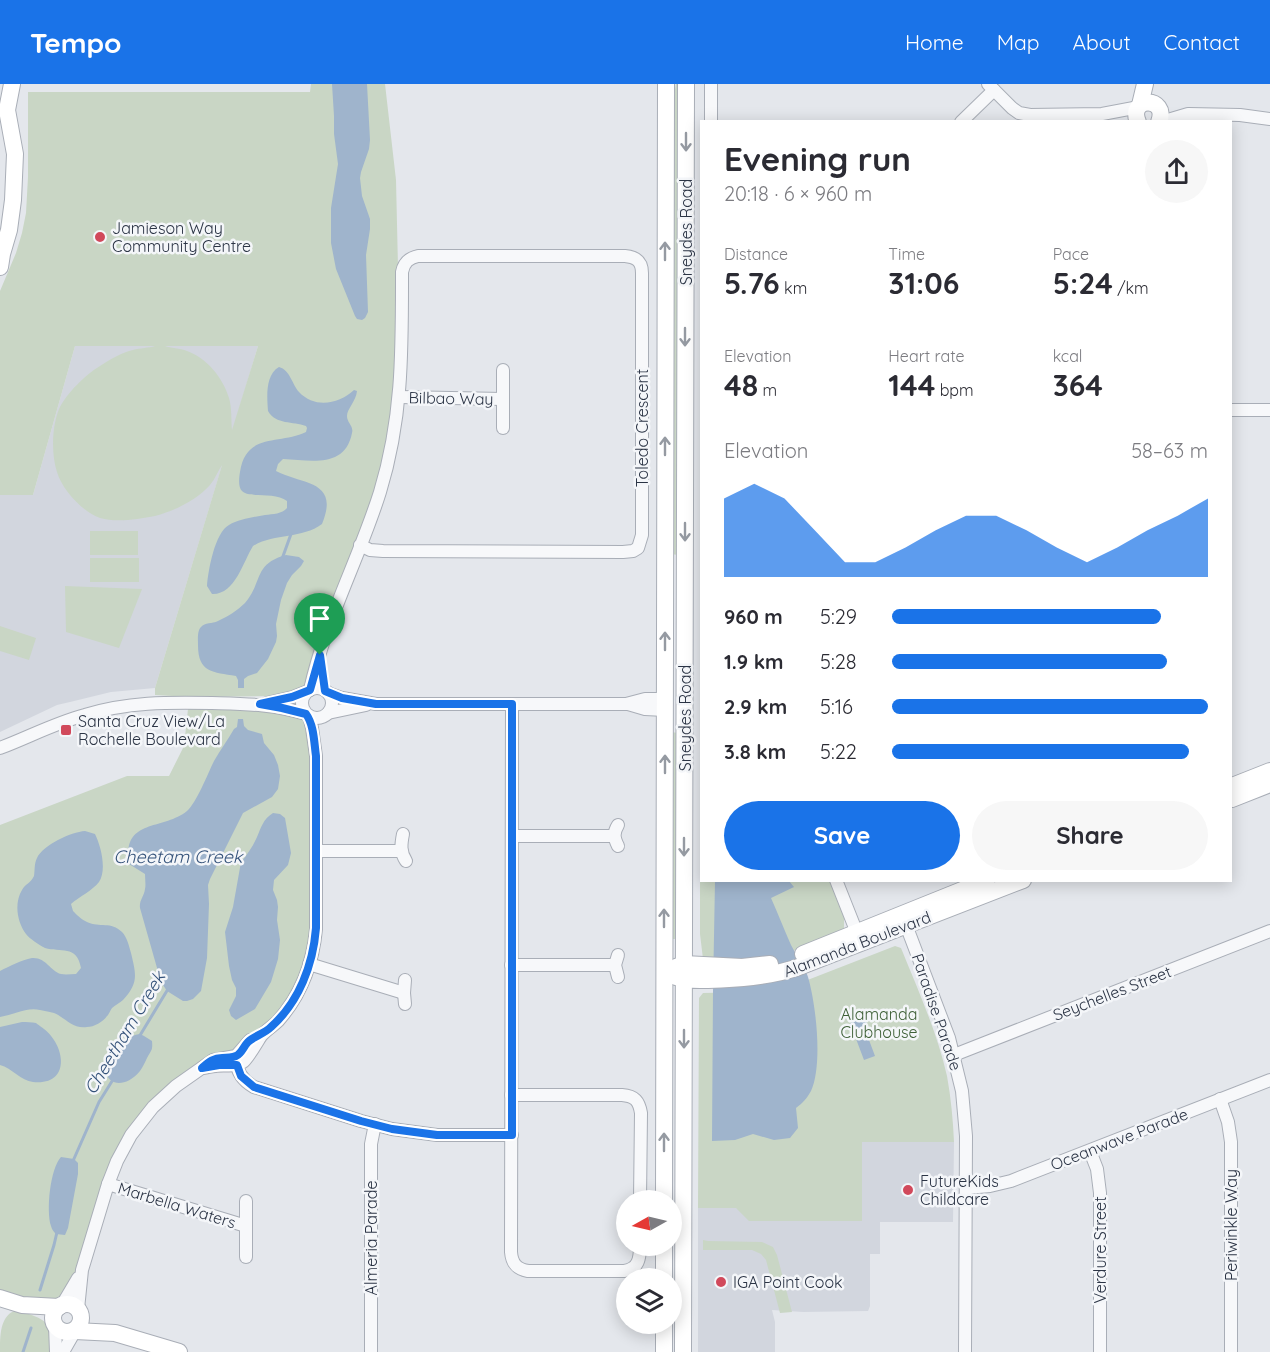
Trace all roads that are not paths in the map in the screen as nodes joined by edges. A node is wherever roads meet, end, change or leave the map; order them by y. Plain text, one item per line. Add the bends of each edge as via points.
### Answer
1 (12, 84) edge
2 (18, 84) edge
3 (666, 84) edge
4 (686, 84) edge
5 (711, 84) edge
6 (1145, 84) edge
7 (1152, 84) edge
8 (991, 87) edge
9 (7, 110) edge
10 (1270, 111) edge
11 (1148, 114) edge
12 (1240, 115) junction
13 (1270, 119) edge
14 (711, 120) edge
15 (963, 120) edge
16 (1, 259) edge
17 (503, 370) dead end
18 (399, 398) junction
19 (502, 399) junction
20 (1232, 410) edge
21 (1270, 410) edge
22 (503, 428) dead end
23 (360, 545) junction
24 (320, 655) junction
25 (309, 690) junction
26 (326, 692) junction
27 (260, 704) junction
28 (376, 704) junction
29 (512, 704) junction
30 (685, 704) junction
31 (665, 705) junction
32 (327, 714) junction
33 (308, 715) junction
34 (0, 748) edge
35 (316, 756) junction
36 (1270, 771) edge
37 (1270, 784) edge
38 (1232, 786) edge
39 (1232, 799) edge
40 (404, 834) dead end
41 (512, 836) junction
42 (617, 836) dead end
43 (316, 851) junction
44 (837, 882) edge
45 (983, 882) edge
46 (1017, 882) edge
47 (904, 920) junction
48 (1270, 931) edge
49 (859, 938) junction
50 (309, 964) junction
51 (512, 965) junction
52 (617, 966) dead end
53 (664, 972) junction
54 (684, 972) junction
55 (405, 980) dead end
56 (954, 1055) junction
57 (239, 1061) junction
58 (1270, 1080) edge
59 (511, 1095) junction
60 (1220, 1099) junction
61 (375, 1125) junction
62 (512, 1135) junction
63 (1090, 1151) junction
64 (108, 1184) junction
65 (966, 1188) junction
66 (640, 1190) edge
67 (664, 1190) edge
68 (246, 1201) dead end
69 (246, 1226) junction
70 (639, 1256) edge
71 (246, 1257) dead end
72 (1, 1301) edge
73 (65, 1314) junction
74 (75, 1331) junction
75 (115, 1333) junction
76 (664, 1334) edge
77 (56, 1352) edge
78 (63, 1352) edge
79 (179, 1352) edge
80 (370, 1352) edge
81 (664, 1352) edge
82 (683, 1352) edge
83 (965, 1352) edge
84 (1100, 1352) edge
85 (1231, 1352) edge

1 - 9 main road
2 - 9 main road via 18,95
31 -> 3 main road, Sneydes Road
4 -> 30 main road, Sneydes Road
5 - 14 street
6 - 11 main road
7 - 11 main road
8 - 11 street via 1012,108 1030,115
8 - 15 street
9 - 16 main road via 18,134 12,215
10 - 12 street
11 - 12 street
12 - 13 street
17 - 19 street, Bilbao Way
18 - 19 street, Bilbao Way
18 - 23 street via 385,475
18 - 23 street, Toledo Crescent via 402,272 408,260 418,256 625,256 641,265 638,548 622,552 383,551
19 - 22 street, Bilbao Way
20 - 21 street
23 - 24 street
24 - 25 street
24 - 26 street
25 - 26 street
25 - 27 street
25 - 33 street via 302,702
26 - 28 street
26 - 32 street via 332,701
27 - 33 street
27 - 34 street via 129,705 69,719
28 - 29 street
28 - 32 street
29 - 31 street via 626,704 645,709
29 - 41 street
30 - 31 main road
30 -> 54 main road, Sneydes Road
53 -> 31 main road, Sneydes Road
32 - 33 street via 317,718
32 - 35 street
33 - 35 street
35 - 43 street
36 - 38 main road
37 - 39 main road
40 - 43 street via 404,856
41 - 42 street
41 - 51 street
43 - 50 street via 316,928
44 - 49 street
45 - 47 main road, Alamanda Boulevard
46 - 47 main road, Alamanda Boulevard
47 - 49 main road, Alamanda Boulevard
47 - 56 street, Paradise Parade
48 - 56 street, Seychelles Street
49 - 54 main road, Alamanda Boulevard via 765,976 725,980 707,973
50 - 55 street via 404,999
50 - 57 street via 292,1002 263,1034 248,1042
51 - 52 street
51 - 59 street
53 - 54 main road
67 -> 53 main road, Sneydes Road
54 -> 82 main road, Sneydes Road
56 - 65 street, Paradise Parade via 964,1113
57 - 61 street via 241,1076 249,1084
57 - 64 street via 232,1057 213,1060 165,1094 124,1147
58 - 60 street, Oceanwave Parade
59 - 62 street
59 - 66 street via 633,1097 640,1106
60 - 63 street, Oceanwave Parade
60 - 85 street, Periwinkle Way via 1231,1142
61 - 62 street via 437,1135
61 - 80 street, Almeria Parade via 371,1144
62 - 70 street via 512,1257 516,1266 528,1271 630,1270
63 - 65 street, Oceanwave Parade via 999,1184
63 - 84 street, Verdure Street via 1099,1181
64 - 69 street, Marbella Waters
64 - 73 street
65 - 83 street, Paradise Parade
68 - 69 street, Marbella Waters
69 - 71 street, Marbella Waters
72 - 73 main road
73 - 74 main road via 81,1323
73 - 75 main road
73 - 77 street
74 - 75 main road
74 - 78 street
75 - 79 main road
76 - 81 main road

